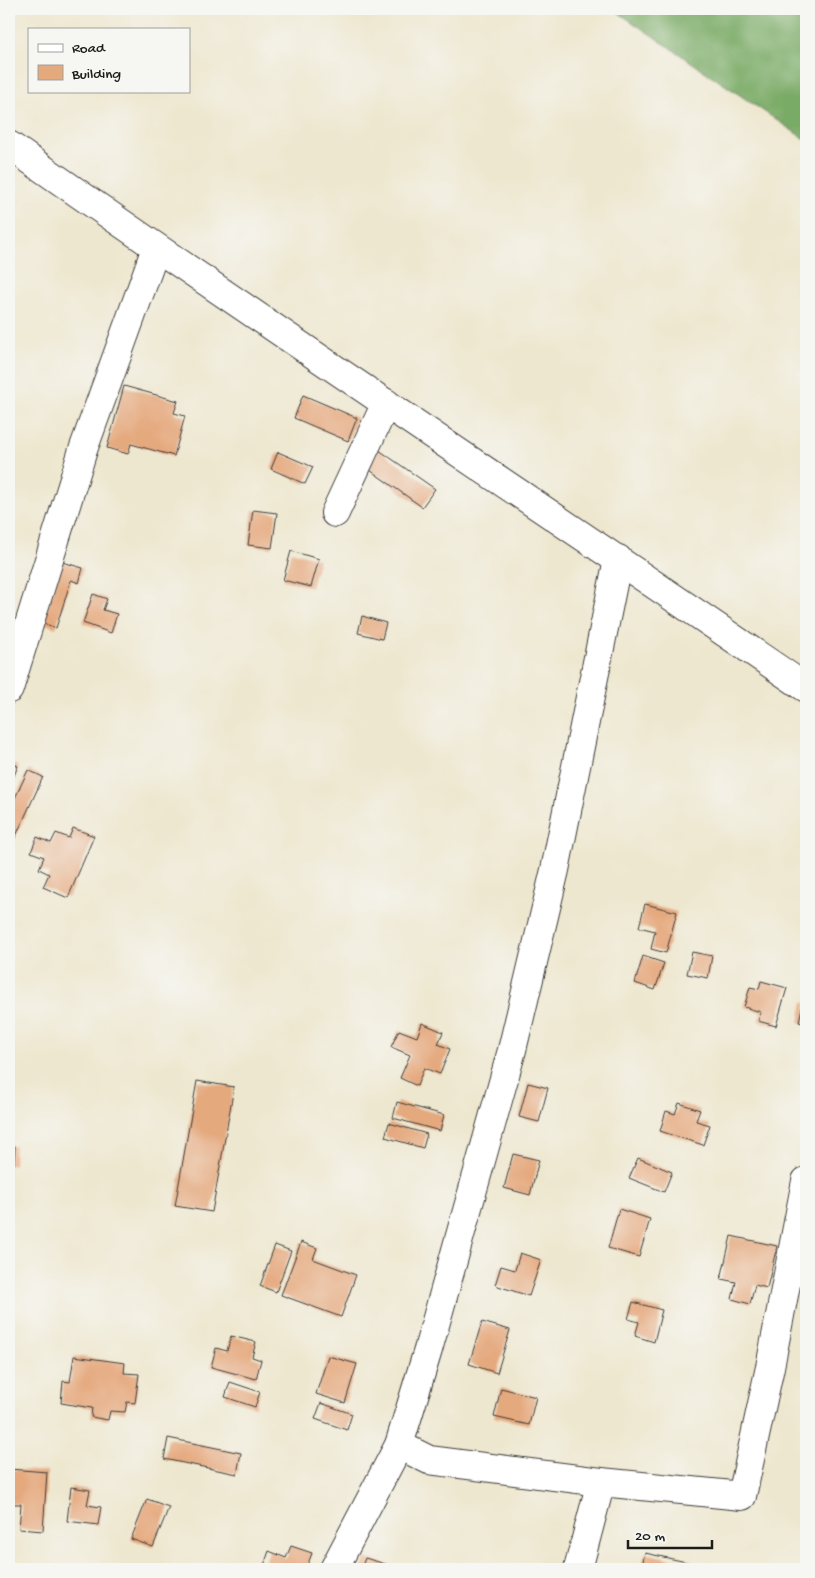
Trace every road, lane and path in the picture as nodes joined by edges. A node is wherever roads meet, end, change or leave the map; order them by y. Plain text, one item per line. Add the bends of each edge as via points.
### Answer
1 (9, 145) edge
2 (156, 248) junction
3 (386, 403) junction
4 (335, 513) dead end
5 (618, 559) junction
6 (806, 688) edge
7 (9, 689) edge
8 (806, 1180) edge
9 (399, 1445) junction
10 (600, 1482) junction
11 (334, 1569) edge
12 (578, 1569) edge

1 - 2 street
2 - 3 street
2 - 7 street via 83,450
3 - 4 street
3 - 5 street
5 - 6 street
5 - 9 street via 555,870 514,1041
8 - 10 street via 742,1496
9 - 10 street via 429,1460
9 - 11 street
10 - 12 street

